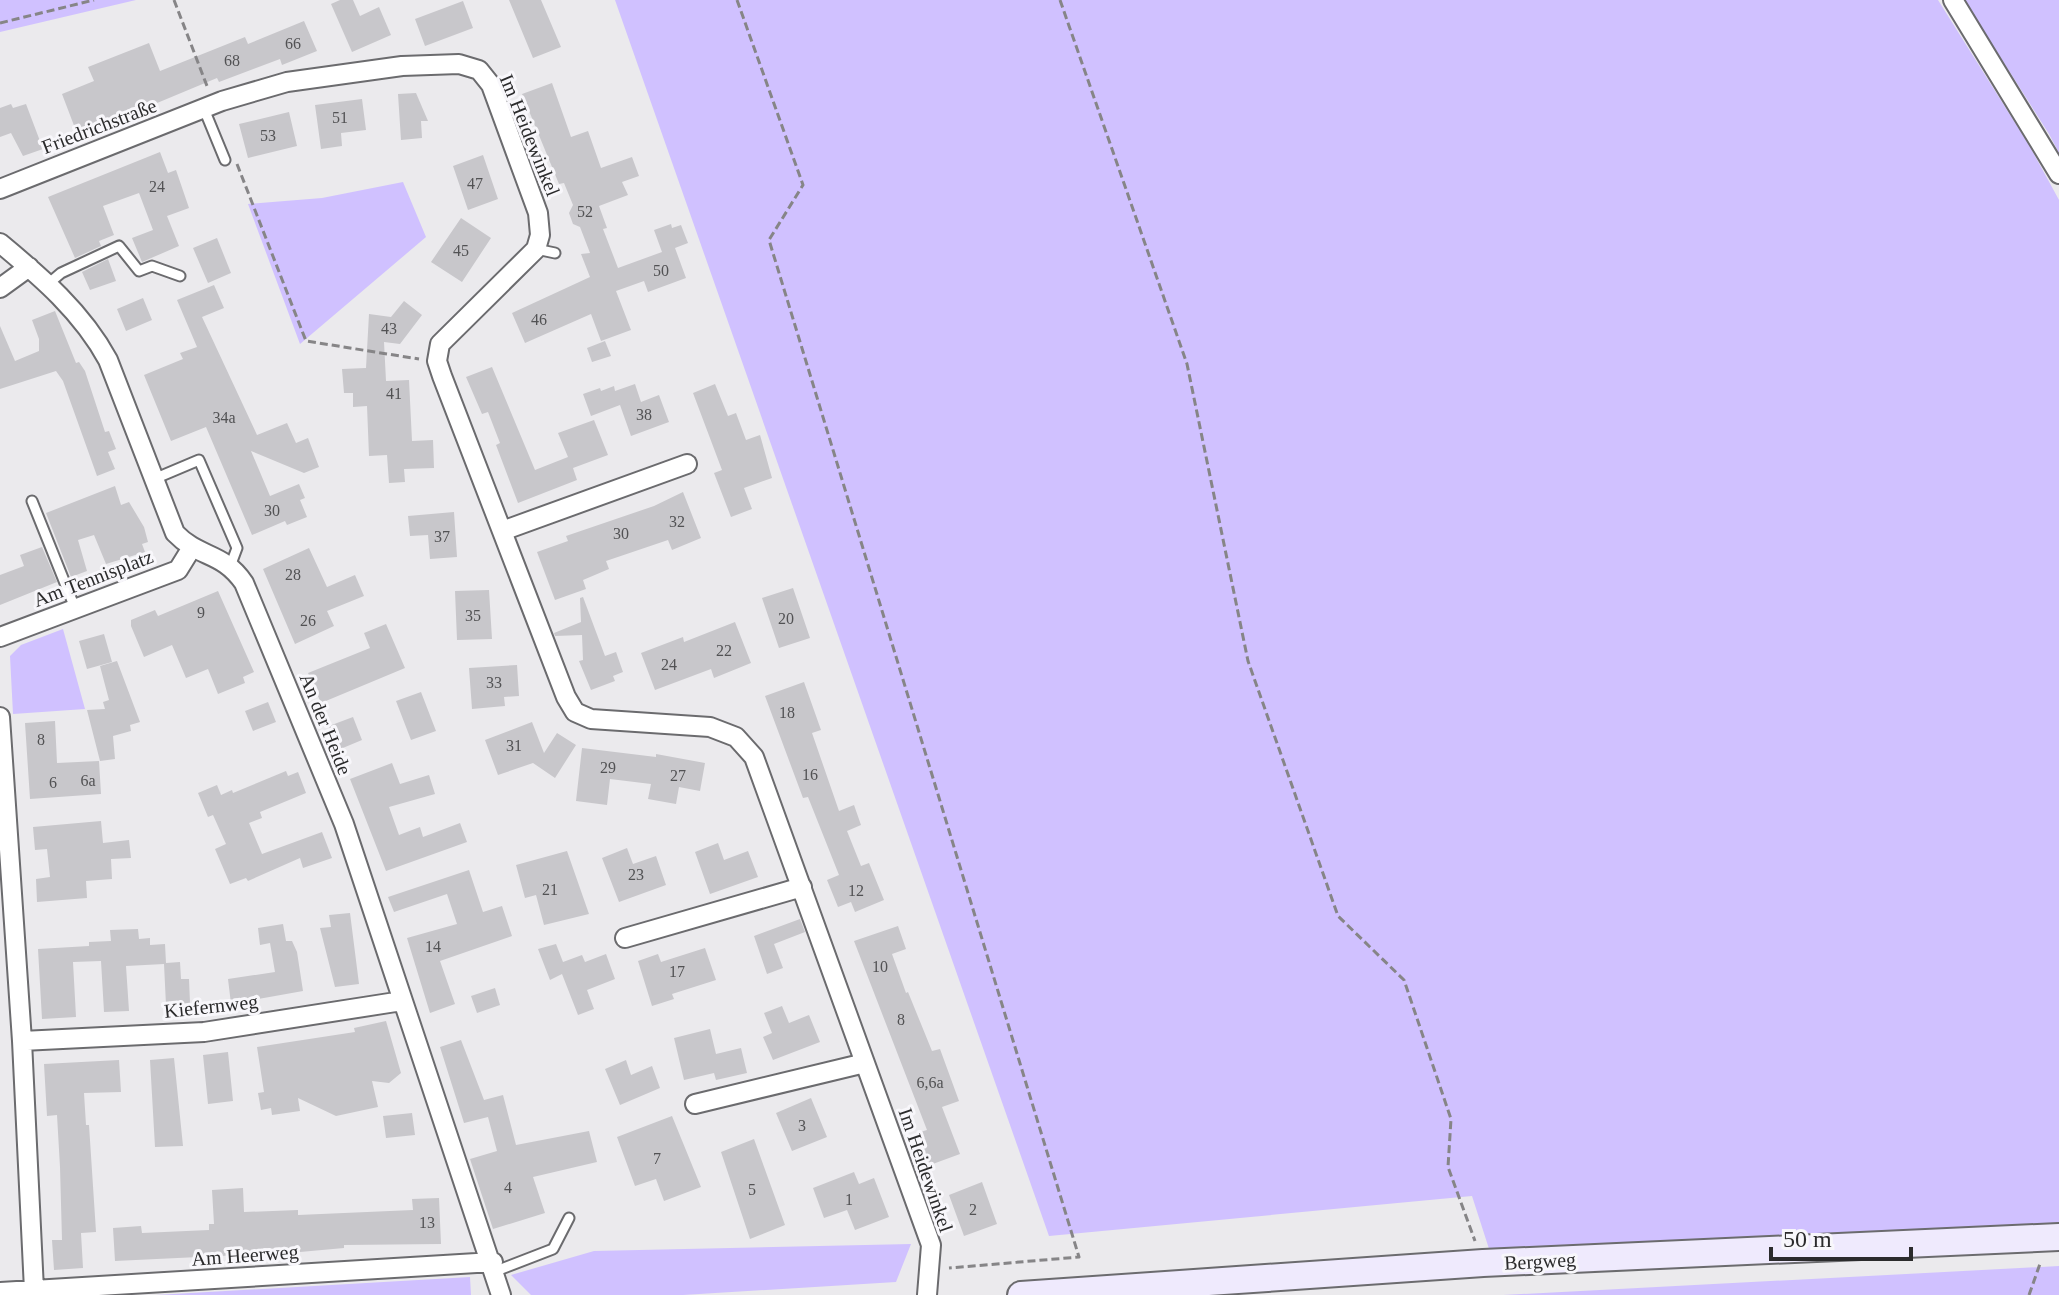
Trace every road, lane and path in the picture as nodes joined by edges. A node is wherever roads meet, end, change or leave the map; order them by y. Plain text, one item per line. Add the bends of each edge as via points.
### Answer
1 (94, 0) edge
2 (174, 0) edge
3 (737, 0) edge
4 (1060, 0) edge
5 (1953, 0) edge
6 (0, 23) edge
7 (201, 70) dead end
8 (209, 107) junction
9 (225, 160) dead end
10 (2059, 174) edge
11 (0, 189) edge
12 (253, 206) dead end
13 (0, 243) edge
14 (536, 249) junction
15 (555, 253) dead end
16 (29, 267) junction
17 (180, 276) dead end
18 (48, 284) junction
19 (0, 288) edge
20 (437, 361) junction
21 (687, 464) dead end
22 (154, 479) junction
23 (32, 501) dead end
24 (502, 531) junction
25 (191, 549) junction
26 (231, 564) junction
27 (75, 608) junction
28 (0, 637) edge
29 (0, 717) edge
30 (802, 887) junction
31 (625, 938) dead end
32 (402, 1001) junction
33 (20, 1018) junction
34 (0, 1019) edge
35 (22, 1041) junction
36 (865, 1063) junction
37 (695, 1104) dead end
38 (569, 1218) dead end
39 (2055, 1237) edge
40 (1483, 1263) junction
41 (494, 1266) junction
42 (929, 1270) junction
43 (34, 1290) junction
44 (0, 1292) edge
45 (501, 1295) edge
46 (927, 1295) edge
47 (1021, 1295) edge
48 (2029, 1295) edge

1 - 6 path
2 - 7 path
3 - 42 path via 803,185 769,240 1079,1257
4 - 40 path via 1187,364 1248,661 1338,916 1404,980 1451,1119 1448,1167
5 - 10 street
8 - 9 lane
8 - 11 street, Friedrichstraße
8 - 14 street, Im Heidewinkel via 287,82 334,75 459,64 479,70 491,85 538,213
12 - 20 path via 306,341
13 - 16 street
14 - 15 lane
14 - 20 street via 440,344
16 - 18 street
16 - 19 street
17 - 18 lane via 152,266 139,271 119,246
18 - 22 street via 102,348
20 - 24 street, Im Heidewinkel
21 - 24 street
22 - 25 street via 175,533
22 - 26 lane via 199,460 237,548
23 - 27 lane
24 - 30 street, Im Heidewinkel via 575,712 591,719 710,727 736,737 754,757
25 - 26 street
25 - 27 street, Am Tennisplatz via 178,570
26 - 32 street, An der Heide via 244,583 344,824
27 - 28 street, Am Tennisplatz
29 - 33 street
30 - 31 street
30 - 36 street, Im Heidewinkel
32 - 35 street, Kiefernweg via 204,1032
32 - 41 street, An der Heide
33 - 34 street
33 - 35 street
35 - 43 street
36 - 37 street
36 - 42 street, Im Heidewinkel via 931,1245
38 - 41 lane via 553,1249
39 - 40 main road, Bergweg
39 - 48 path
40 - 47 main road, Bergweg
41 - 43 street, Am Heerweg
41 - 45 street, An der Heide
42 - 46 street, Im Heidewinkel
43 - 44 street, Am Heerweg

